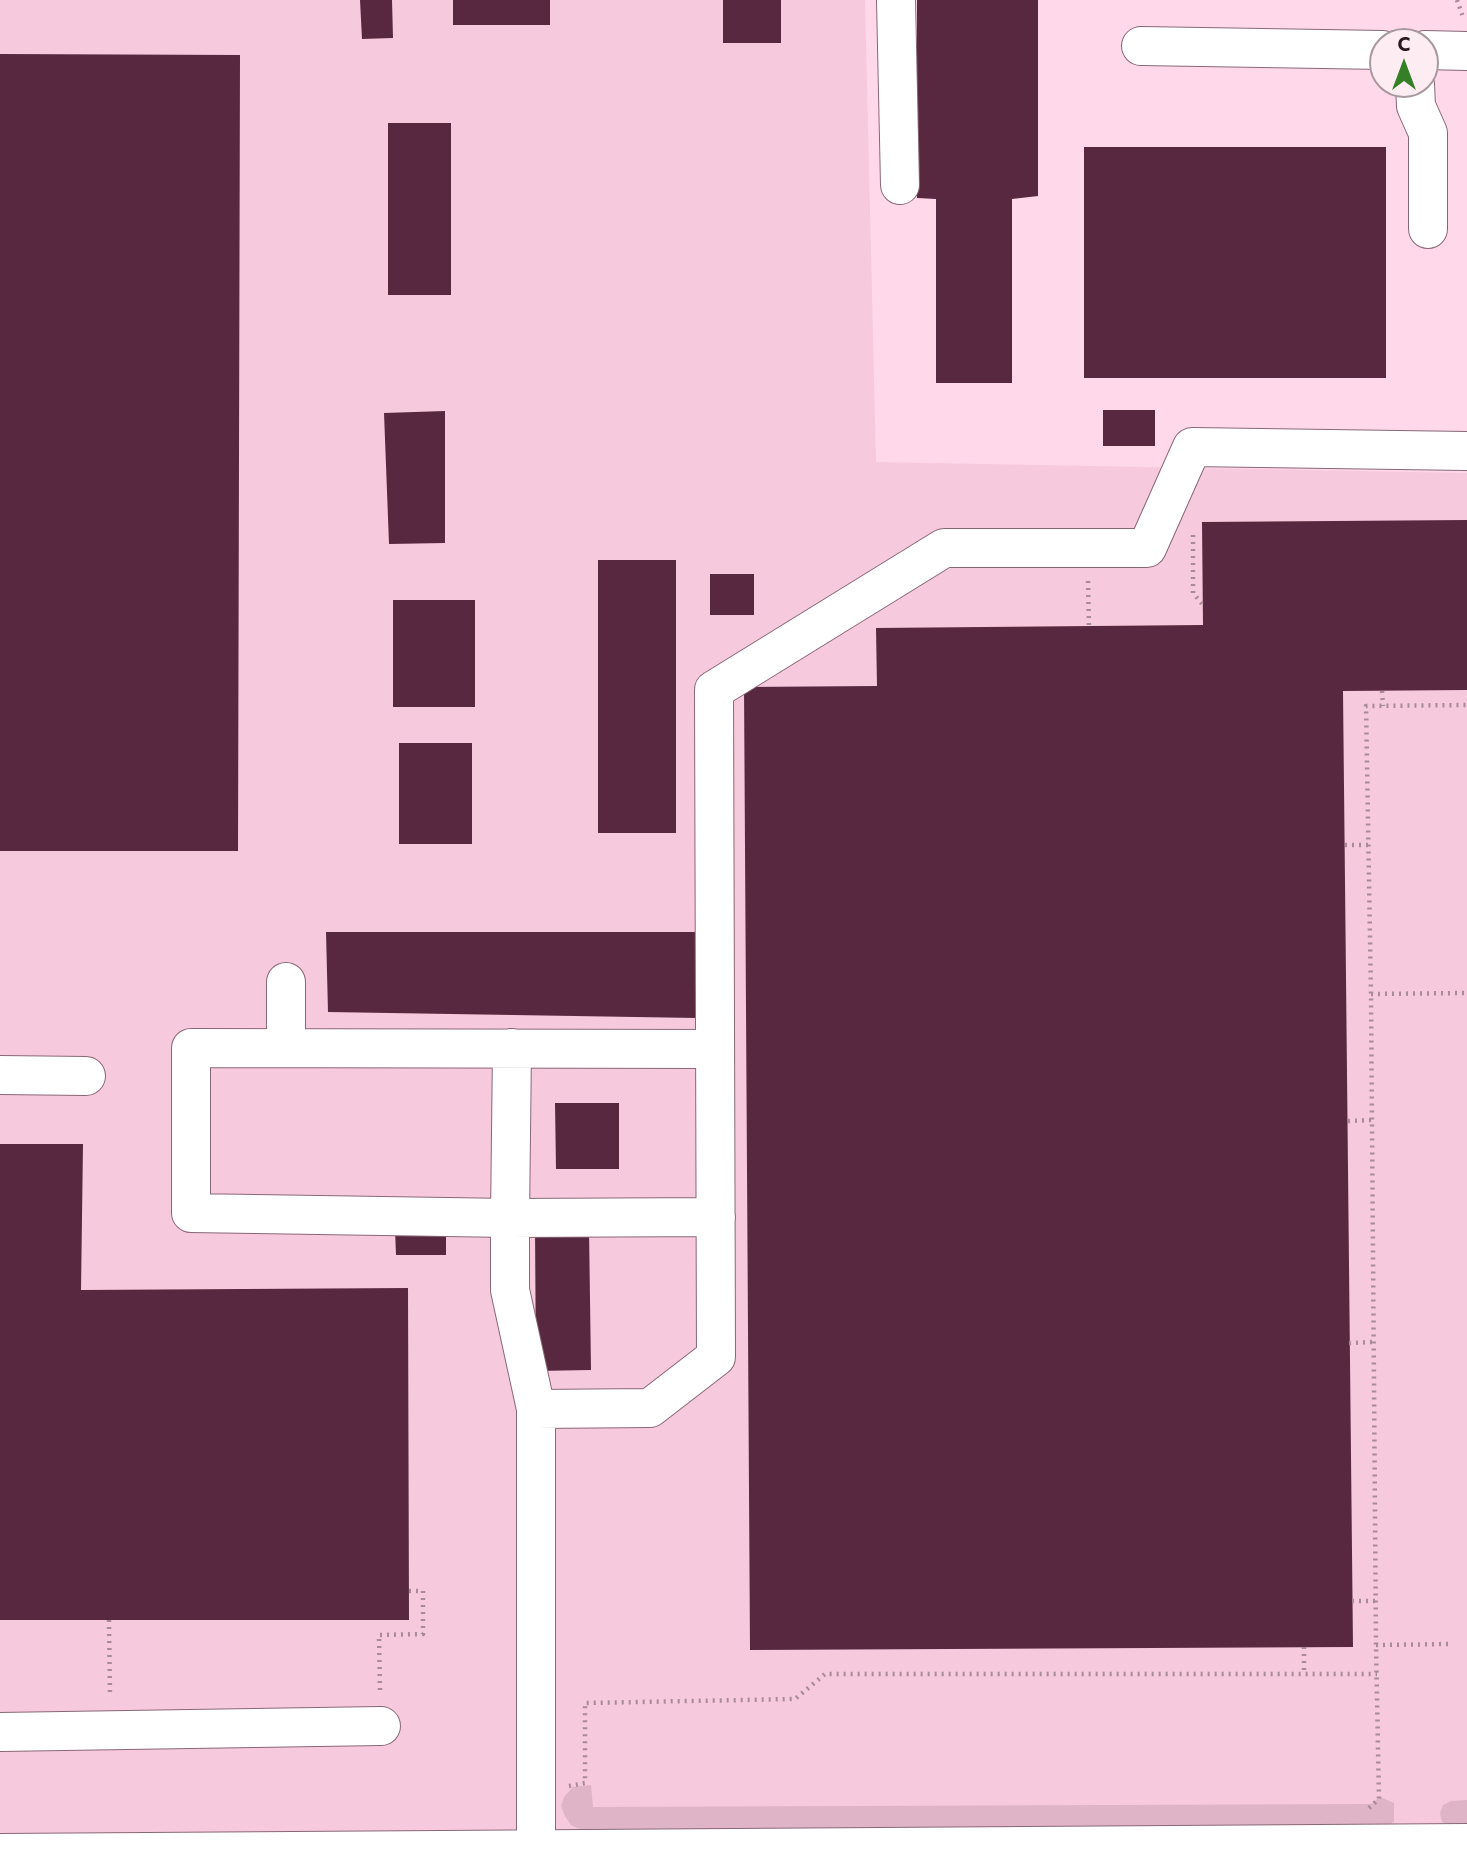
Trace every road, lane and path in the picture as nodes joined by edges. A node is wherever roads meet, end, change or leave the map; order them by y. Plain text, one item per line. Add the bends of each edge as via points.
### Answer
1 (896, 0) edge
2 (1141, 46) dead end
3 (1369, 50) edge
4 (1439, 50) edge
5 (1467, 51) edge
6 (1416, 98) edge
7 (900, 185) dead end
8 (1428, 229) dead end
9 (1467, 451) edge
10 (1087, 548) junction
11 (1089, 626) dead end
12 (1382, 691) dead end
13 (1467, 705) edge
14 (1382, 706) junction
15 (1345, 845) dead end
16 (1368, 845) junction
17 (286, 982) dead end
18 (1467, 993) edge
19 (1371, 994) junction
20 (286, 1048) junction
21 (512, 1048) junction
22 (715, 1049) junction
23 (0, 1075) edge
24 (86, 1076) dead end
25 (1372, 1120) junction
26 (1348, 1121) dead end
27 (716, 1217) junction
28 (510, 1218) junction
29 (1373, 1342) junction
30 (1349, 1343) dead end
31 (536, 1409) junction
32 (409, 1591) dead end
33 (1352, 1601) dead end
34 (1375, 1601) junction
35 (109, 1620) dead end
36 (1448, 1644) dead end
37 (1376, 1645) junction
38 (1304, 1647) dead end
39 (1304, 1674) junction
40 (1377, 1674) junction
41 (381, 1726) joint
42 (111, 1731) junction
43 (0, 1732) edge
44 (565, 1791) dead end
45 (1364, 1811) dead end
46 (1467, 1843) edge
47 (536, 1852) edge
48 (0, 1853) edge

1 - 7 lane
2 - 3 lane
4 - 5 lane
6 - 8 lane via 1428,133
9 - 10 lane via 1192,447 1147,548
10 - 11 path
10 - 22 lane via 944,548 714,690
12 - 14 path
13 - 14 path
14 - 16 path via 1366,706
15 - 16 path
16 - 19 path
17 - 20 lane
18 - 19 path
19 - 25 path
20 - 21 lane
20 - 28 lane via 191,1048 191,1213
21 - 22 lane
21 - 28 lane
22 - 27 lane
23 - 24 lane
25 - 26 path
25 - 29 path
27 - 28 lane
27 - 31 lane via 716,1357 650,1408
28 - 31 lane via 510,1290
29 - 30 path
29 - 34 path
31 - 47 lane
32 - 41 path via 423,1591 423,1634 379,1635
33 - 34 path
34 - 37 path
35 - 42 path
36 - 37 path
37 - 40 path
38 - 39 path
39 - 40 path
39 - 44 path via 825,1674 795,1699 585,1703 585,1783 570,1784
40 - 45 path via 1379,1800
41 - 42 lane
42 - 43 lane
46 - 47 lane
47 - 48 lane

